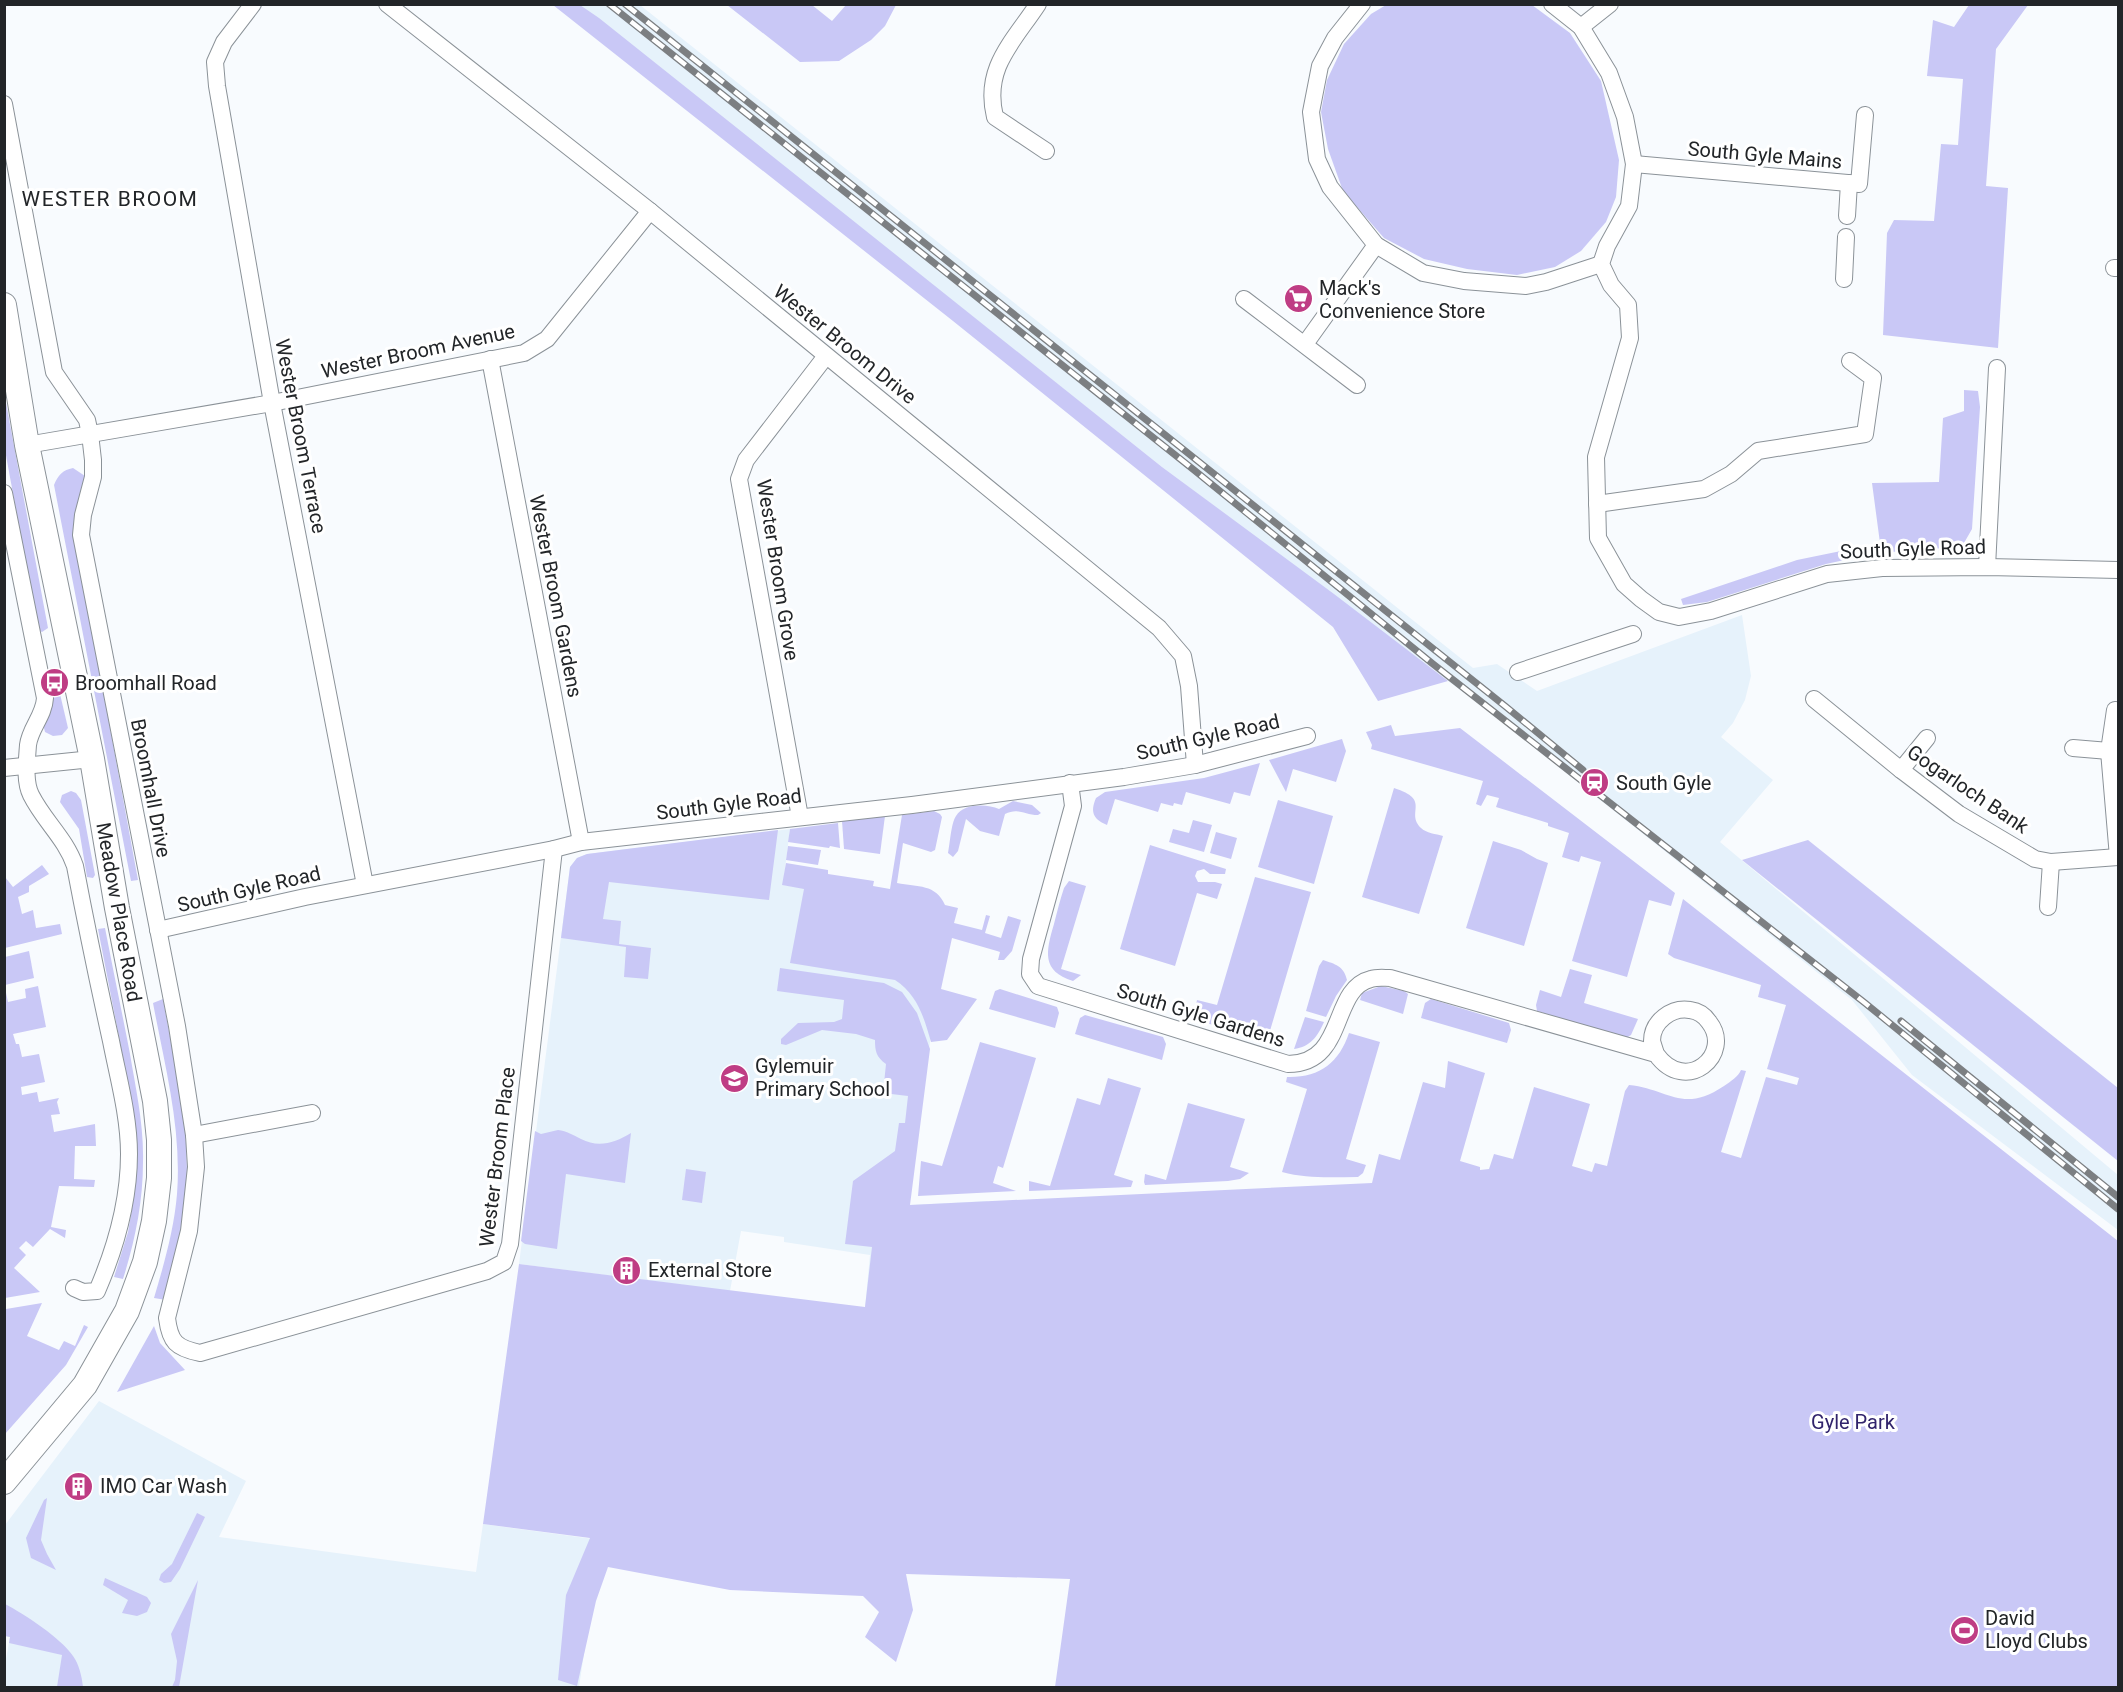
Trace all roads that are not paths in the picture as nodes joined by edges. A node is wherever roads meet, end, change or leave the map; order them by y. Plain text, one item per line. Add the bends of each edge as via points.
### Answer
1 (253, 4) edge
2 (387, 4) edge
3 (1038, 4) edge
4 (1362, 4) edge
5 (1552, 4) edge
6 (1610, 4) edge
7 (1581, 27) junction
8 (4, 104) edge
9 (1865, 115) dead end
10 (1046, 151) dead end
11 (1634, 164) junction
12 (1849, 183) junction
13 (650, 211) junction
14 (1847, 216) dead end
15 (1845, 237) dead end
16 (1376, 245) junction
17 (1601, 264) junction
18 (1844, 279) dead end
19 (1244, 299) dead end
20 (4, 305) edge
21 (1305, 344) junction
22 (826, 356) junction
23 (490, 359) junction
24 (1850, 361) dead end
25 (1996, 368) dead end
26 (1357, 385) dead end
27 (272, 403) junction
28 (90, 434) junction
29 (27, 445) junction
30 (4, 493) edge
31 (1598, 504) junction
32 (1986, 567) junction
33 (2118, 570) edge
34 (1633, 634) dead end
35 (1518, 672) dead end
36 (1814, 699) dead end
37 (2115, 710) dead end
38 (1307, 736) dead end
39 (1927, 738) dead end
40 (2073, 748) dead end
41 (2109, 751) junction
42 (92, 759) junction
43 (1196, 765) junction
44 (27, 767) junction
45 (4, 768) edge
46 (1901, 770) junction
47 (1070, 783) junction
48 (800, 817) junction
49 (581, 842) junction
50 (554, 849) junction
51 (2118, 857) edge
52 (2051, 862) junction
53 (365, 885) junction
54 (2048, 907) dead end
55 (158, 930) junction
56 (1656, 1054) dead end
57 (312, 1113) dead end
58 (194, 1135) junction
59 (74, 1288) dead end
60 (200, 1353) joint
61 (4, 1482) edge

1 - 27 street, Wester Broom Terrace via 224,42 215,62
2 - 13 street, Wester Broom Drive
3 - 10 street via 998,64 992,84 992,107 995,117
4 - 16 street via 1335,38 1320,66 1311,112 1317,159 1330,187
5 - 7 street
6 - 7 street
7 - 11 street via 1609,73 1625,117
8 - 28 street, Broomhall Drive via 54,372 87,420
9 - 12 street, South Gyle Mains via 1859,184
11 - 12 street, South Gyle Mains
11 - 17 street via 1629,206
12 - 14 street
13 - 22 street, Wester Broom Drive
13 - 23 street, Wester Broom Avenue via 547,339 524,353
15 - 18 street
16 - 17 street via 1423,273 1526,286
16 - 21 street
17 - 31 street via 1611,285 1628,305 1630,338 1596,457
19 - 21 street
20 - 29 main road, Meadow Place Road
21 - 26 street
22 - 43 street, Wester Broom Drive via 1159,628 1183,656
22 - 48 street, Wester Broom Grove via 747,460 739,479
23 - 27 street, Wester Broom Avenue
23 - 49 street, Wester Broom Gardens
24 - 31 street via 1873,378 1865,434 1758,451 1731,474 1704,489
25 - 32 street
27 - 28 street, Wester Broom Avenue
27 - 53 street, Wester Broom Terrace
28 - 29 street, Wester Broom Avenue
28 - 55 street, Broomhall Drive via 93,477 81,535
29 - 42 main road, Meadow Place Road
30 - 44 street via 45,698 41,717 29,739
31 - 32 street, South Gyle Road via 1598,538 1624,584 1659,612 1679,617 1711,611 1827,574 1882,568
32 - 33 street, South Gyle Road
34 - 35 street
36 - 46 street, Gogarloch Bank
37 - 41 street, Gogarloch Bank
38 - 43 street, South Gyle Road
39 - 46 street
40 - 41 street
41 - 51 street, Gogarloch Bank
42 - 44 street
42 - 61 main road, Meadow Place Road via 155,1101 159,1178 154,1221 135,1292 107,1348 85,1385
43 - 47 street, South Gyle Road
44 - 45 street
44 - 59 street via 30,794 70,852 75,866 128,1140 123,1215 105,1272 97,1291
46 - 52 street, Gogarloch Bank via 1959,814 2035,859
47 - 48 street, South Gyle Road
47 - 56 street, South Gyle Gardens via 1073,806 1031,959 1030,974 1038,986 1288,1064 1315,1058 1327,1046 1355,988 1371,979 1390,978
48 - 49 street, South Gyle Road
49 - 50 street, South Gyle Road
50 - 53 street, South Gyle Road
50 - 60 street, Wester Broom Place via 510,1244 504,1262 487,1271
51 - 52 street, Gogarloch Bank
52 - 54 street
53 - 55 street, South Gyle Road
55 - 58 street, Broomhall Drive
57 - 58 street
58 - 60 street, Broomhall Drive via 196,1167 189,1231 167,1318 169,1333 176,1344

